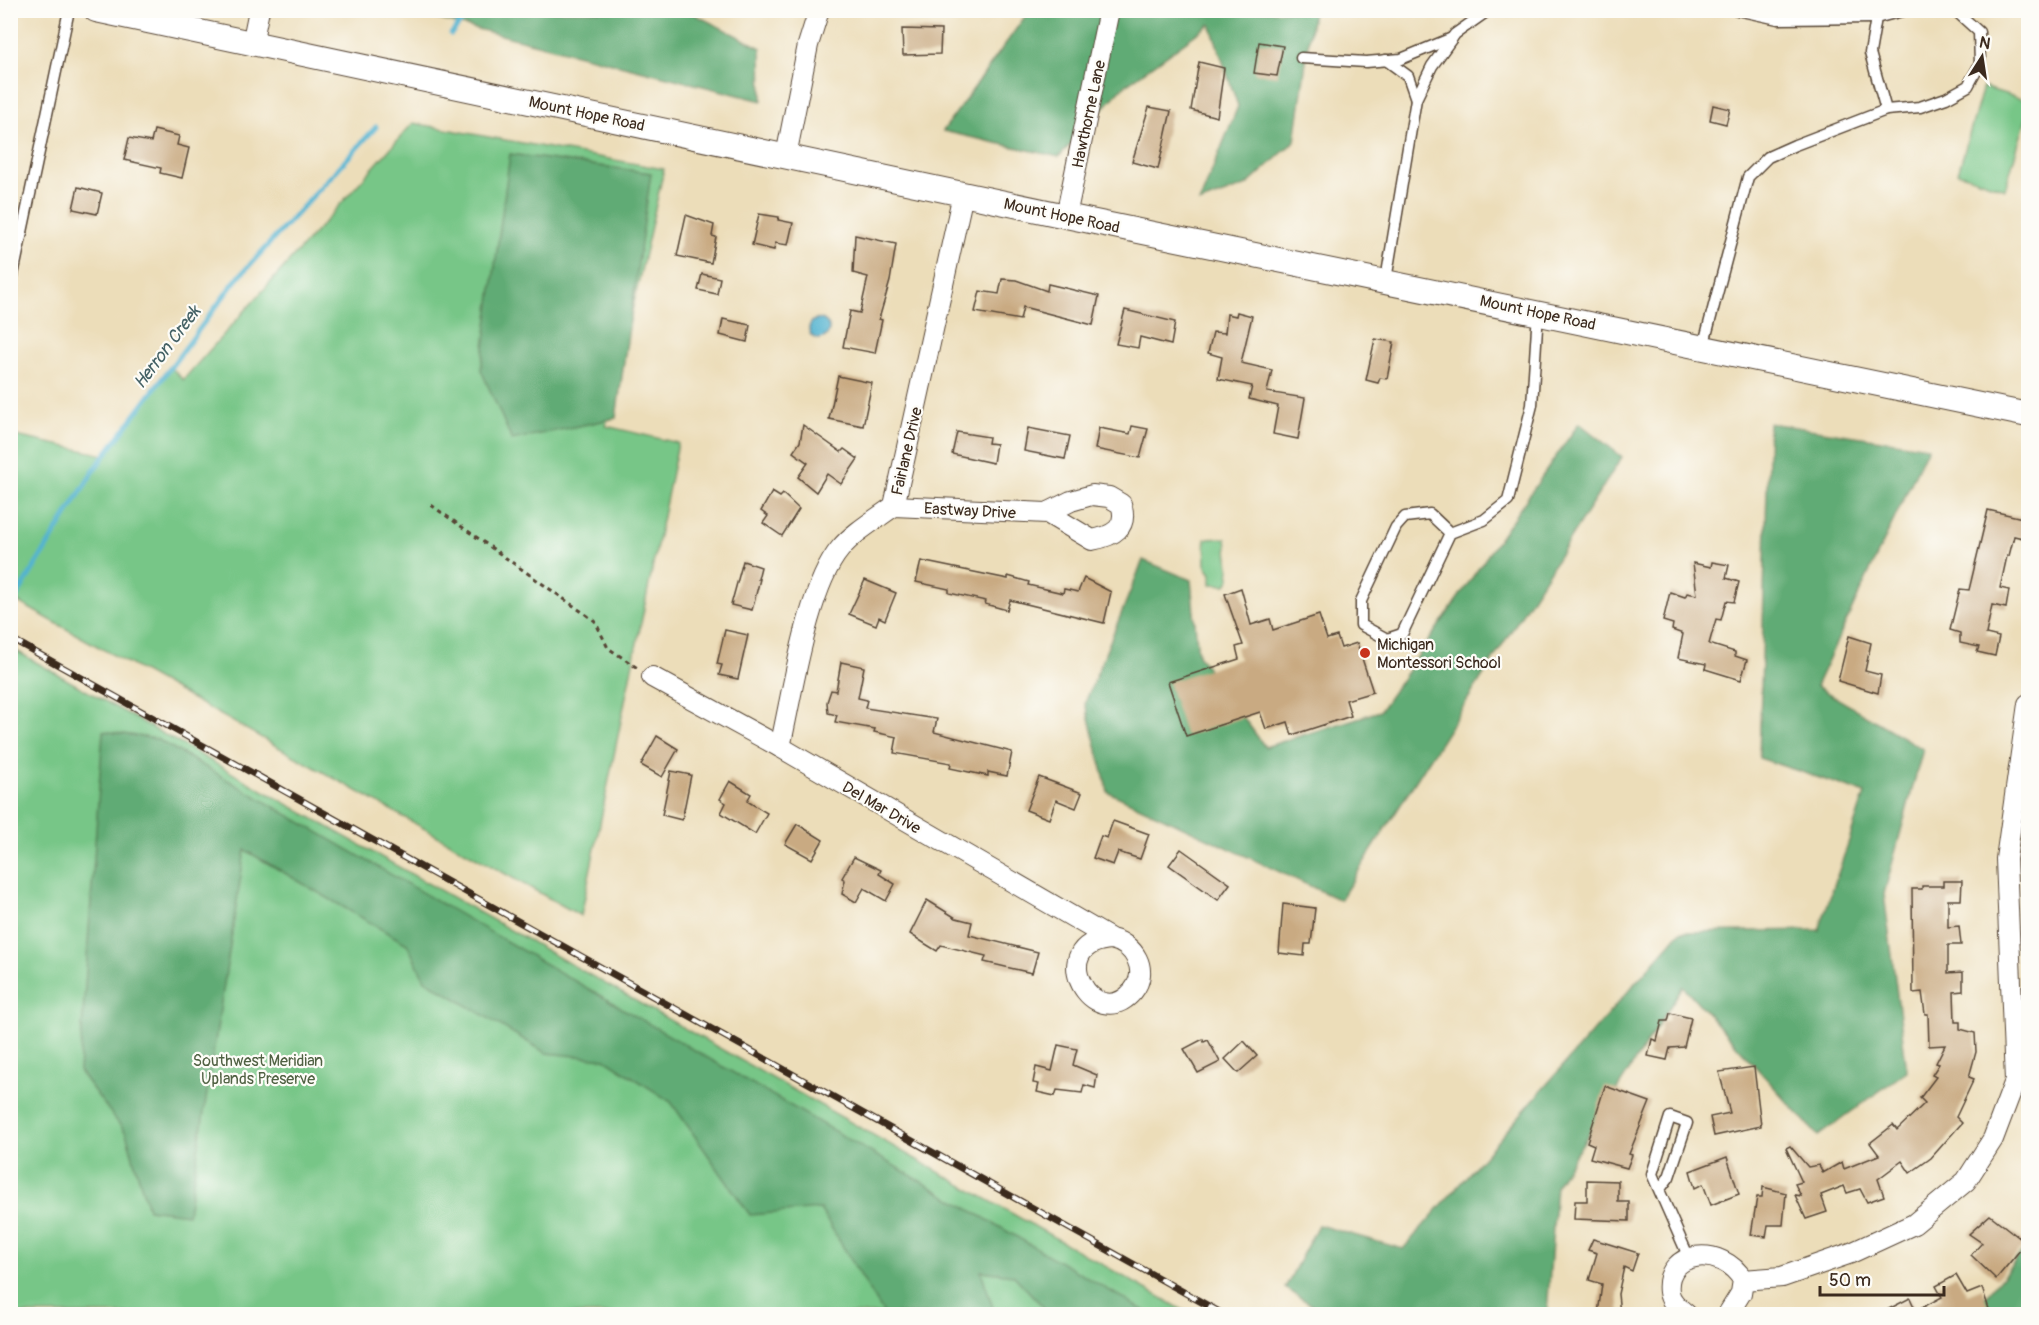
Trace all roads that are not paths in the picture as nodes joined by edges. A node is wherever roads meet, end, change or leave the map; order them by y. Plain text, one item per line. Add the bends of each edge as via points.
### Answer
1 (69, 10) edge
2 (96, 10) edge
3 (259, 10) edge
4 (819, 10) edge
5 (1109, 10) edge
6 (1490, 10) edge
7 (1737, 10) edge
8 (1906, 10) edge
9 (1942, 10) edge
10 (1876, 18) junction
11 (1452, 38) junction
12 (252, 44) junction
13 (1301, 57) dead end
14 (1386, 60) junction
15 (1416, 99) junction
16 (1886, 111) junction
17 (786, 156) junction
18 (963, 194) junction
19 (1066, 216) junction
20 (1386, 280) junction
21 (10, 289) edge
22 (1538, 312) junction
23 (1703, 347) junction
24 (2028, 415) edge
25 (894, 506) junction
26 (1047, 513) dead end
27 (1450, 533) junction
28 (652, 677) road end
29 (2028, 704) edge
30 (780, 747) junction
31 (1111, 939) dead end
32 (2021, 1024) edge
33 (1660, 1189) junction
34 (1689, 1257) junction
35 (1743, 1280) junction
36 (1686, 1314) edge
37 (1728, 1314) edge

1 - 21 lane
2 - 12 street, Mount Hope Road
3 - 12 street
4 - 17 street via 808,45
5 - 19 street, Hawthorne Lane
6 - 11 lane
7 - 10 lane via 1778,19
8 - 10 lane
9 - 16 lane via 1957,12 1979,32 1980,64 1968,86 1920,107
10 - 16 lane via 1870,53
11 - 14 lane via 1413,56
11 - 15 lane
12 - 17 street, Mount Hope Road
13 - 14 lane
14 - 15 lane via 1408,75
15 - 20 lane
16 - 23 lane via 1768,157 1748,177
17 - 18 street, Mount Hope Road
18 - 19 street, Mount Hope Road
18 - 25 street, Fairlane Drive
19 - 20 street, Mount Hope Road
20 - 22 street, Mount Hope Road
22 - 23 street, Mount Hope Road
22 - 27 lane via 1532,405 1508,501 1484,520
23 - 24 street, Mount Hope Road
25 - 26 street, Eastway Drive
25 - 30 street, Fairlane Drive via 839,550 825,573 814,600
27 - 27 lane via 1430,514 1406,516 1396,527 1361,601 1361,625 1387,639 1402,633
28 - 30 street, Del Mar Drive
29 - 32 street via 2006,859
30 - 31 street, Del Mar Drive
32 - 35 street via 2014,1081 1993,1139 1966,1181 1914,1224 1851,1253 1782,1277
33 - 33 lane via 1652,1174 1670,1117 1688,1123 1669,1177
33 - 34 lane
34 - 35 street via 1715,1257 1728,1263
34 - 36 street via 1675,1271 1669,1292
35 - 37 street via 1741,1293

